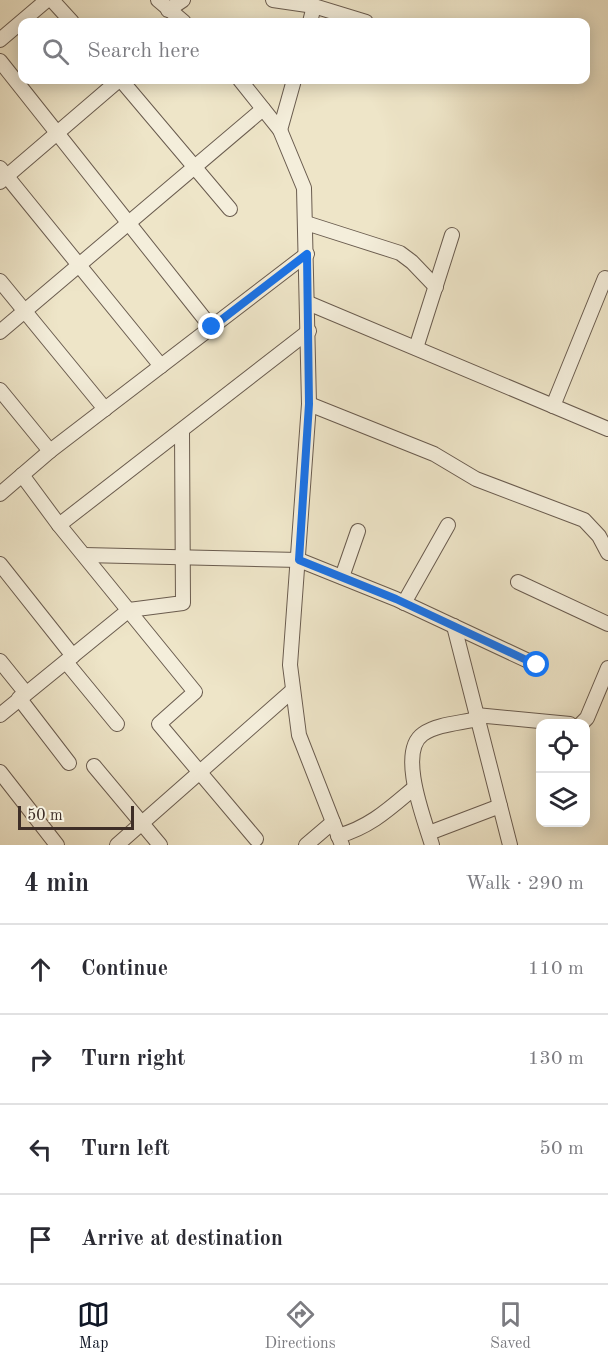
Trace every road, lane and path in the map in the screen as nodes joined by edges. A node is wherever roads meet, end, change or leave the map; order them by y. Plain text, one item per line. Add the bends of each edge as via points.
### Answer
1 (47, 0) edge
2 (52, 0) edge
3 (158, 0) edge
4 (183, 0) edge
5 (273, 0) edge
6 (314, 6) junction
7 (168, 10) junction
8 (26, 18) edge
9 (68, 18) edge
10 (179, 18) edge
11 (311, 18) edge
12 (353, 18) edge
13 (18, 25) edge
14 (0, 40) edge
15 (0, 61) edge
16 (18, 84) edge
17 (18, 84) edge
18 (115, 84) edge
19 (123, 84) edge
20 (243, 84) edge
21 (293, 84) edge
22 (262, 109) junction
23 (280, 130) junction
24 (57, 133) junction
25 (194, 167) junction
26 (2, 176) edge
27 (230, 209) dead end
28 (128, 222) junction
29 (306, 223) junction
30 (452, 235) dead end
31 (307, 254) junction
32 (78, 265) junction
33 (605, 278) dead end
34 (0, 281) edge
35 (435, 287) junction
36 (308, 303) junction
37 (25, 311) junction
38 (212, 327) junction
39 (309, 331) junction
40 (0, 332) edge
41 (416, 348) junction
42 (161, 366) junction
43 (0, 390) edge
44 (309, 404) junction
45 (553, 406) junction
46 (105, 409) junction
47 (608, 429) edge
48 (182, 431) junction
49 (50, 451) junction
50 (22, 475) junction
51 (0, 494) edge
52 (59, 525) junction
53 (448, 525) dead end
54 (358, 531) dead end
55 (608, 554) edge
56 (84, 555) junction
57 (183, 556) junction
58 (299, 560) junction
59 (0, 564) edge
60 (342, 577) junction
61 (518, 582) dead end
62 (404, 603) junction
63 (129, 610) junction
64 (608, 624) edge
65 (454, 626) junction
66 (70, 659) junction
67 (0, 661) edge
68 (537, 665) dead end
69 (608, 668) edge
70 (293, 690) junction
71 (22, 695) junction
72 (0, 715) edge
73 (477, 717) junction
74 (586, 719) edge
75 (536, 721) edge
76 (117, 724) dead end
77 (69, 763) dead end
78 (94, 766) dead end
79 (0, 772) edge
80 (200, 772) junction
81 (414, 788) junction
82 (500, 806) junction
83 (333, 822) junction
84 (142, 823) junction
85 (256, 839) dead end
86 (430, 839) edge
87 (340, 841) edge
88 (57, 845) edge
89 (117, 845) edge
90 (160, 845) edge
91 (306, 845) edge
92 (510, 845) edge

1 - 8 street
2 - 9 street
3 - 7 street
4 - 7 street
5 - 6 street
6 - 11 street
6 - 12 street
7 - 10 street
13 - 14 street
15 - 17 street
16 - 24 street
18 - 24 street
19 - 25 street
20 - 22 street
21 - 23 street
22 - 23 street
22 - 25 street
23 - 29 street via 304,188
24 - 26 street
24 - 28 street
25 - 27 street
25 - 28 street
26 - 32 street
28 - 32 street
28 - 38 street
29 - 31 street
29 - 35 street via 400,253
30 - 35 street
31 - 36 street
31 - 38 street
32 - 37 street
32 - 42 street
33 - 45 street
34 - 37 street
35 - 41 street
36 - 39 street
36 - 41 street
37 - 40 street
37 - 46 street
38 - 42 street
39 - 44 street
39 - 48 street
41 - 45 street
42 - 46 street
43 - 49 street
44 - 55 street via 434,454 476,479 584,520 599,536
44 - 58 street
45 - 47 street
46 - 49 street
48 - 52 street
48 - 57 street
49 - 50 street
50 - 51 street
50 - 52 street
52 - 56 street
53 - 62 street
54 - 60 street
56 - 57 street
56 - 63 street
57 - 58 street
57 - 63 street via 183,603
58 - 60 street
58 - 70 street via 290,665
59 - 66 street
60 - 62 street
61 - 64 street
62 - 65 street
63 - 66 street
63 - 80 street via 195,692 159,724
65 - 68 street
65 - 73 street
66 - 71 street
66 - 76 street
67 - 71 street
69 - 74 street
70 - 80 street
70 - 83 street via 299,735
71 - 72 street
71 - 77 street
73 - 75 street
73 - 81 street via 420,736 414,753
73 - 82 street
78 - 84 street
79 - 88 street
80 - 84 street
80 - 85 street
81 - 86 street
81 - 87 street via 379,819
82 - 86 street
82 - 92 street
83 - 87 street
83 - 91 street
84 - 89 street
84 - 90 street

